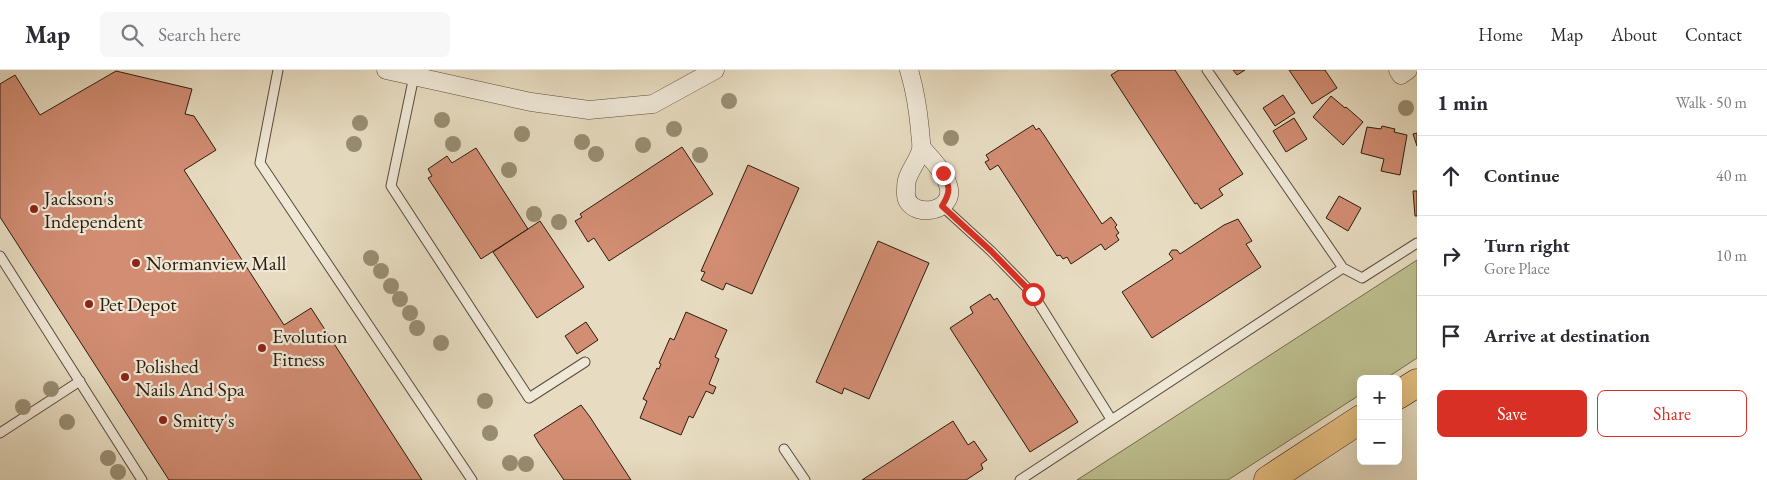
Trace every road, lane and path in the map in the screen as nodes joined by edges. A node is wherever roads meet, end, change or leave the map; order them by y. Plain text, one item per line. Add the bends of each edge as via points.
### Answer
1 (278, 70) edge
2 (386, 70) edge
3 (715, 70) edge
4 (909, 70) edge
5 (1207, 70) edge
6 (1398, 70) edge
7 (1408, 70) edge
8 (414, 76) junction
9 (922, 148) junction
10 (942, 206) junction
11 (1417, 243) edge
12 (0, 256) edge
13 (1343, 268) junction
14 (585, 362) dead end
15 (80, 381) junction
16 (1417, 383) edge
17 (1402, 392) edge
18 (1112, 419) junction
19 (1357, 423) edge
20 (0, 433) edge
21 (784, 449) dead end
22 (142, 480) edge
23 (472, 480) edge
24 (805, 480) edge
25 (1020, 480) edge
26 (1268, 480) edge

1 - 23 lane via 260,163
2 - 8 street
3 - 8 street via 653,104 589,110 531,102
4 - 9 street via 916,94
5 - 13 lane
6 - 7 street via 1401,75
8 - 14 lane via 390,186 529,398
9 - 10 street via 943,173 949,186
9 - 10 street via 907,180 905,196 912,206 922,211
10 - 18 lane via 1033,294
11 - 13 lane via 1362,278
12 - 15 lane
13 - 18 lane
15 - 20 lane
15 - 22 lane
16 - 17 main road
18 - 25 lane
19 - 26 main road
21 - 24 lane

